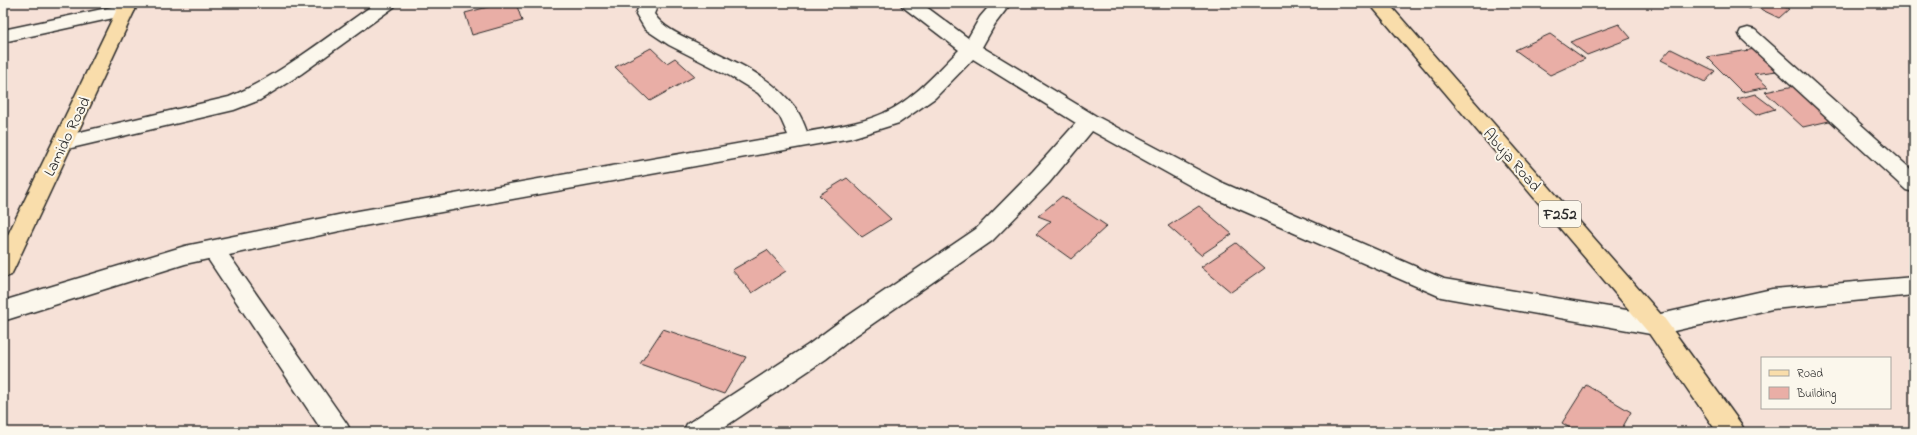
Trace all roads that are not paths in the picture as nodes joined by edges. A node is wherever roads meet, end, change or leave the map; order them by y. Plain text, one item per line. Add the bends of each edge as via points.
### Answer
1 (388, 3) edge
2 (651, 3) edge
3 (909, 3) edge
4 (1002, 3) edge
5 (1378, 3) edge
6 (127, 6) edge
7 (1748, 34) dead end
8 (3, 36) edge
9 (971, 49) junction
10 (1089, 121) junction
11 (800, 140) junction
12 (63, 143) junction
13 (1914, 184) edge
14 (213, 249) junction
15 (3, 270) edge
16 (1914, 286) edge
17 (3, 311) edge
18 (1656, 325) junction
19 (338, 432) edge
20 (696, 432) edge
21 (1732, 432) edge

1 - 12 street via 253,95 234,103
2 - 11 street via 647,6 645,14 652,25 676,41 765,88 789,114
3 - 9 street
4 - 9 street via 987,21
5 - 18 main road, Abuja Road / F252
6 - 8 street
6 - 12 main road, Lamido Road
7 - 13 street
9 - 10 street
9 - 11 street via 928,93 892,118 851,131
10 - 18 street via 1215,189 1441,288
10 - 20 street via 1041,177 984,234 816,352
11 - 14 street via 358,219
12 - 15 main road, Lamido Road
14 - 17 street via 185,255
14 - 19 street
16 - 18 street via 1772,299
18 - 21 main road, Abuja Road / F252

